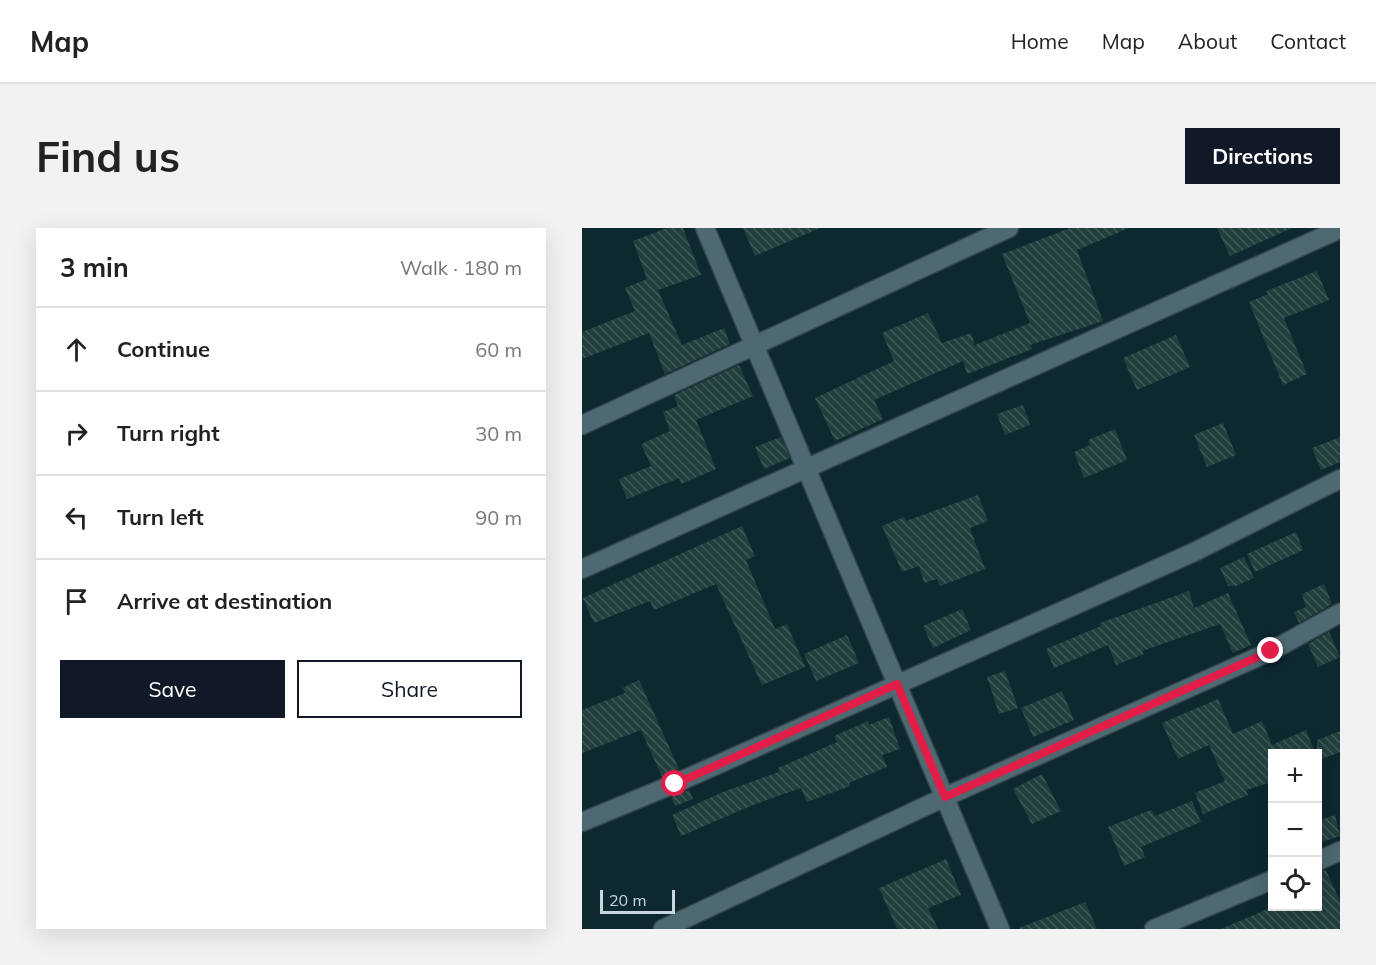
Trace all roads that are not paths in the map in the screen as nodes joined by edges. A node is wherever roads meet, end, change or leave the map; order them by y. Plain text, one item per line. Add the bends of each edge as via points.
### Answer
1 (705, 228) edge
2 (1009, 228) edge
3 (1340, 229) edge
4 (754, 345) junction
5 (582, 425) edge
6 (807, 470) junction
7 (1340, 479) edge
8 (582, 569) edge
9 (1340, 613) edge
10 (897, 684) junction
11 (945, 797) junction
12 (582, 822) edge
13 (1340, 851) edge
14 (1322, 859) edge
15 (1268, 882) edge
16 (663, 929) edge
17 (1000, 929) edge
18 (1155, 929) edge

1 - 4 street
2 - 4 street
3 - 6 street
4 - 5 street
4 - 6 street
6 - 8 street
6 - 10 street
7 - 10 street via 1192,552
9 - 11 street via 1271,651
10 - 11 street
10 - 12 street
11 - 16 street
11 - 17 street
13 - 14 street
15 - 18 street

